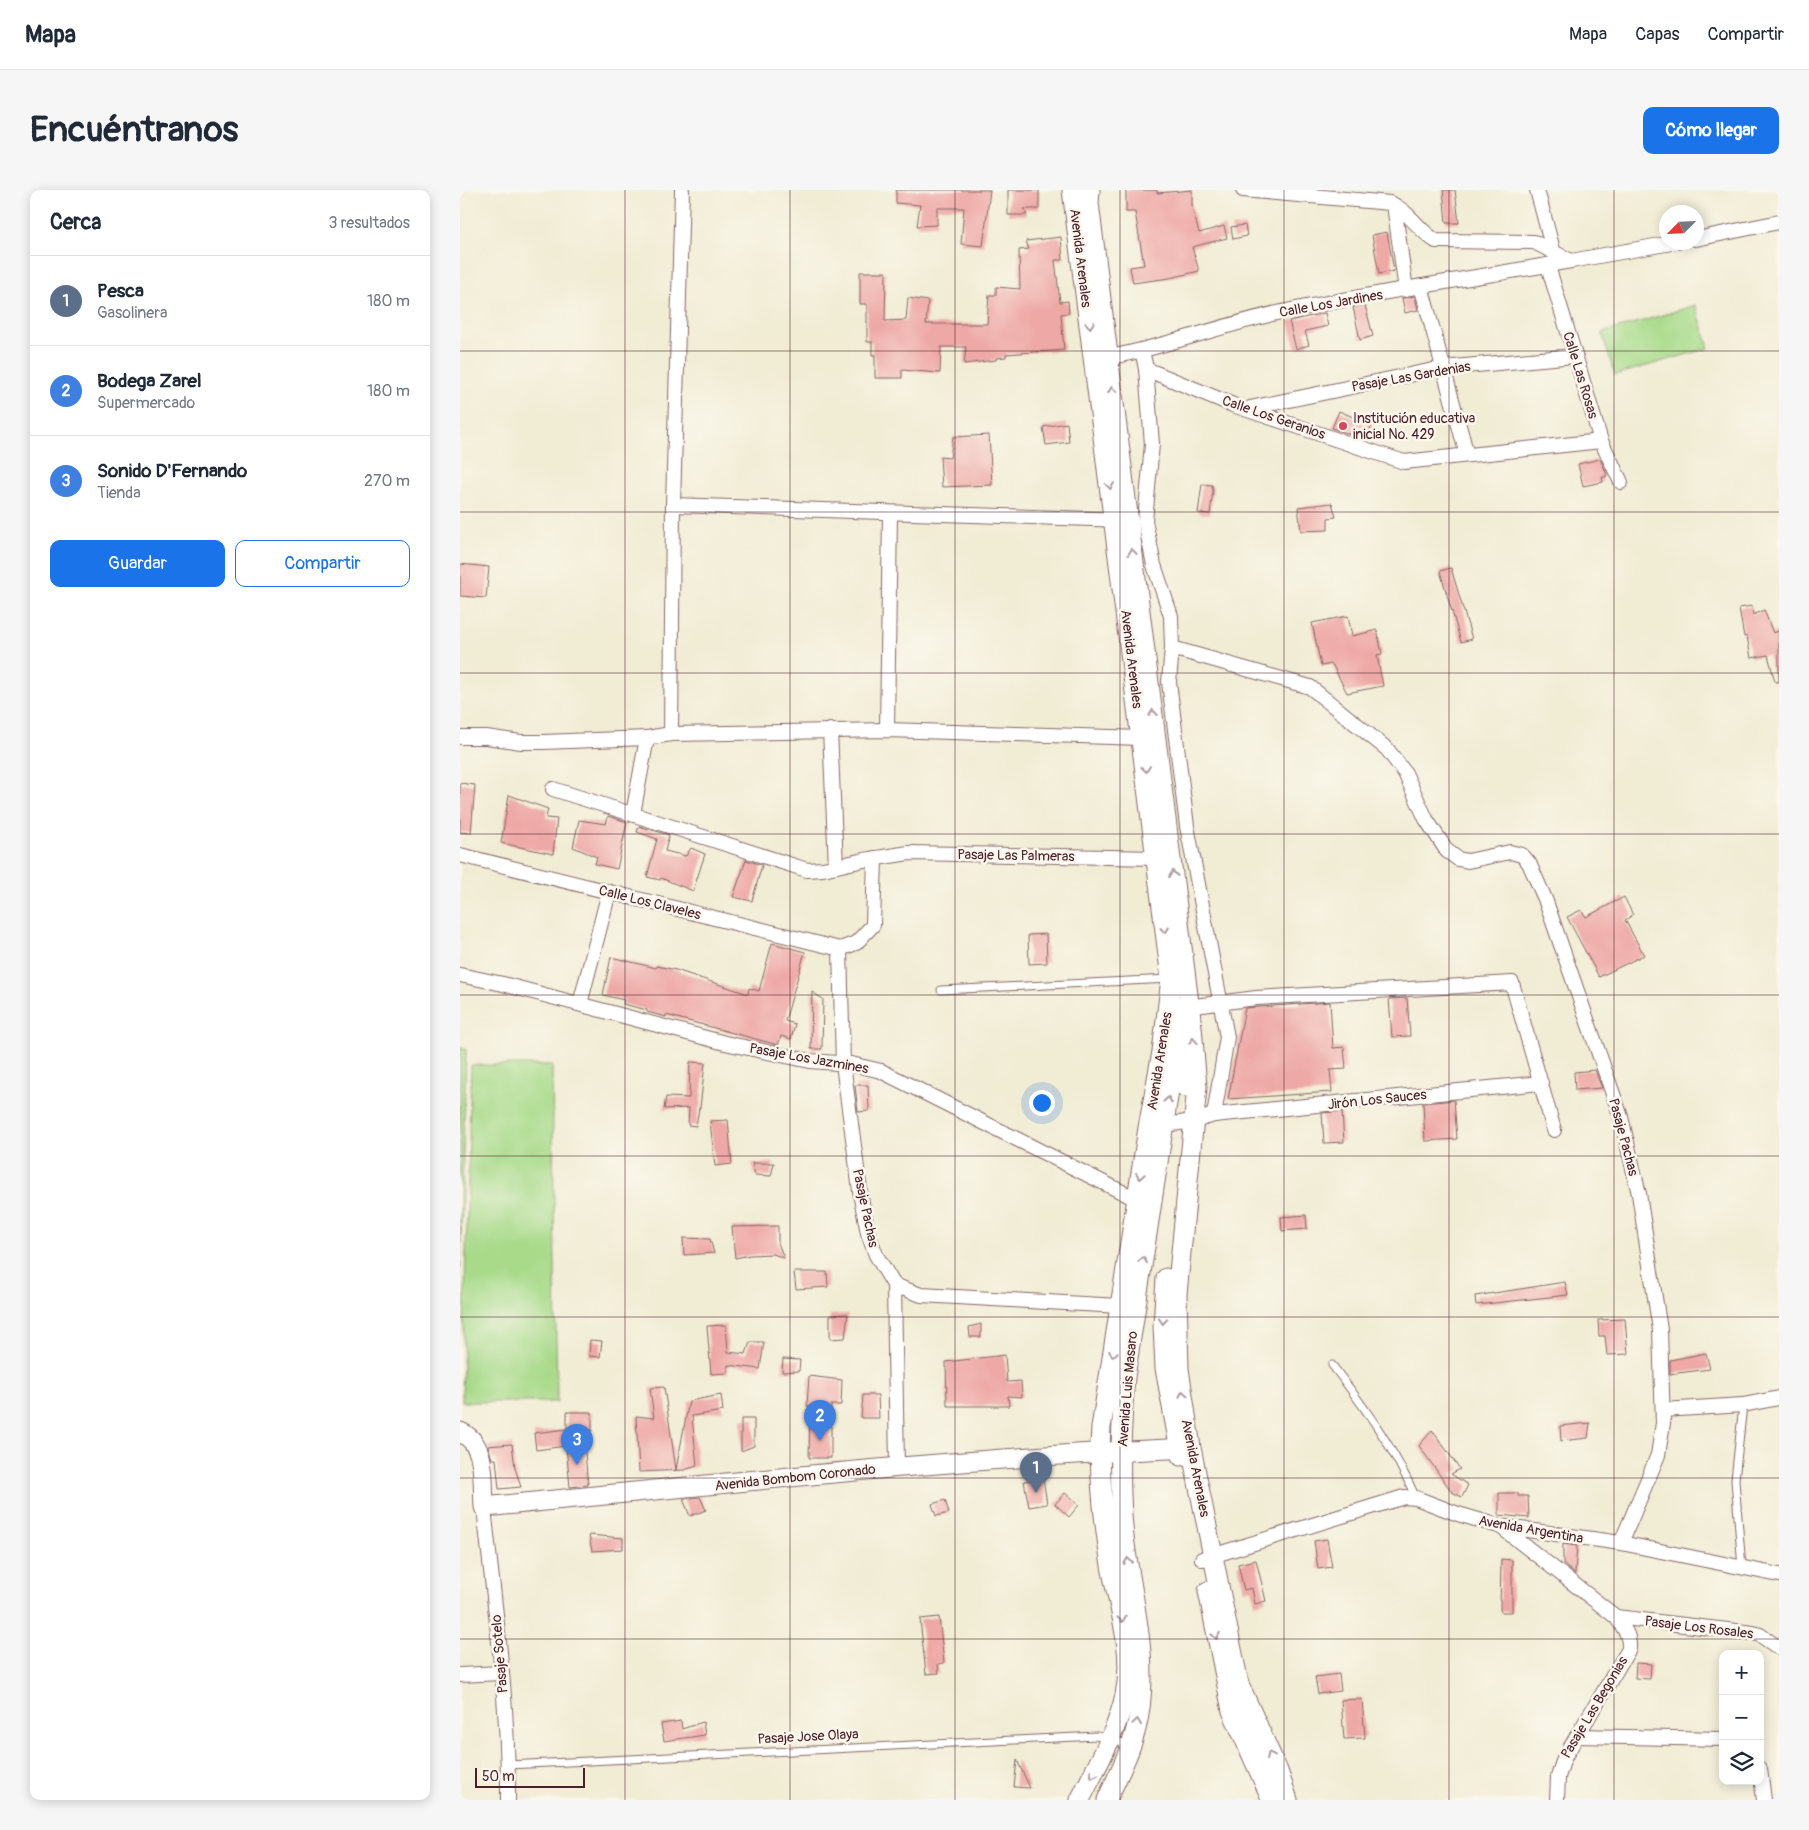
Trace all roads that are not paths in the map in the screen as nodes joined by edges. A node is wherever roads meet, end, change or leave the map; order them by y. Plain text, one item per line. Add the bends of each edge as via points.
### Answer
1 (682, 190) edge
2 (1072, 190) edge
3 (1090, 190) edge
4 (1243, 190) edge
5 (1537, 190) edge
6 (1394, 205) junction
7 (1779, 222) edge
8 (1704, 237) edge
9 (1659, 245) edge
10 (1552, 250) junction
11 (1571, 261) junction
12 (1548, 266) junction
13 (1420, 286) junction
14 (1406, 290) junction
15 (1142, 350) junction
16 (1574, 356) junction
17 (1101, 359) junction
18 (1443, 368) junction
19 (1146, 369) junction
20 (1249, 408) junction
21 (1602, 441) junction
22 (1467, 454) junction
23 (1621, 482) dead end
24 (672, 505) junction
25 (890, 513) junction
26 (1121, 520) junction
27 (1172, 648) junction
28 (830, 730) junction
29 (887, 730) junction
30 (671, 734) junction
31 (460, 737) edge
32 (647, 738) junction
33 (1142, 738) junction
34 (553, 789) dead end
35 (633, 814) junction
36 (460, 855) edge
37 (875, 858) junction
38 (1157, 858) junction
39 (836, 866) junction
40 (609, 892) junction
41 (840, 949) junction
42 (460, 975) edge
43 (1178, 977) junction
44 (941, 990) dead end
45 (1222, 1002) junction
46 (580, 1004) junction
47 (1182, 1007) junction
48 (1178, 1029) junction
49 (843, 1064) junction
50 (1541, 1083) junction
51 (1214, 1115) junction
52 (1190, 1122) junction
53 (1156, 1127) junction
54 (1554, 1130) dead end
55 (1136, 1199) junction
56 (894, 1285) junction
57 (1120, 1306) junction
58 (1332, 1365) dead end
59 (1779, 1398) edge
60 (1743, 1405) junction
61 (1663, 1410) junction
62 (460, 1432) edge
63 (1185, 1449) junction
64 (1121, 1451) junction
65 (1100, 1452) junction
66 (897, 1467) junction
67 (1416, 1498) junction
68 (484, 1508) junction
69 (1499, 1526) junction
70 (1621, 1543) junction
71 (1208, 1558) junction
72 (1742, 1568) junction
73 (1779, 1575) edge
74 (1616, 1617) junction
75 (1779, 1648) edge
76 (501, 1673) junction
77 (460, 1675) edge
78 (1577, 1736) junction
79 (1110, 1738) junction
80 (1719, 1738) edge
81 (1130, 1745) junction
82 (508, 1765) junction
83 (1762, 1785) edge
84 (508, 1800) edge
85 (1080, 1800) edge
86 (1107, 1800) edge
87 (1272, 1800) edge
88 (1288, 1800) edge
89 (1558, 1800) edge
90 (1764, 1800) edge

1 - 24 street
2 -> 17 main road, Avenida Arenales
3 - 17 main road
4 - 6 street
5 - 10 street
6 - 10 street via 1436,241 1534,242
6 - 14 street
7 - 8 street
9 - 11 street, Calle Los Jardines
10 - 11 street
11 - 12 street, Calle Los Jardines
12 - 13 street, Calle Los Jardines
12 - 16 street, Calle Las Rosas
13 - 14 street, Calle Los Jardines
13 - 18 street
14 - 15 street, Calle Los Jardines via 1281,312
15 - 17 street, Calle Los Jardines
15 - 19 street
16 - 18 street, Pasaje Las Gardenias
16 - 21 street, Calle Las Rosas
17 - 26 main road, Avenida Arenales
18 - 20 street, Pasaje Las Gardenias
18 - 22 street
19 - 20 street, Calle Los Geranios via 1233,405
19 - 27 street via 1152,444 1146,521 1154,565 1171,616
20 - 22 street, Calle Los Geranios via 1404,462
21 - 22 street, Calle Los Geranios
21 - 23 street, Calle Las Rosas
24 - 25 street
24 - 30 street
25 - 26 street
25 - 29 street
26 - 33 main road, Avenida Arenales
43 -> 26 main road
27 - 45 street via 1169,682 1186,826
27 - 61 street, Pasaje Pachas via 1310,687 1387,749 1405,773 1426,819 1447,850 1468,861 1510,852 1522,854 1529,863 1545,899 1621,1118 1639,1194 1660,1330
28 - 29 street
28 - 30 street
28 - 39 street
29 - 33 street
30 - 32 street
31 - 32 street via 521,742
32 - 35 street
33 -> 38 main road, Avenida Arenales
34 - 35 street, Pasaje Las Palmeras
35 - 39 street, Pasaje Las Palmeras via 807,870
36 - 40 street, Calle Los Claveles
37 - 38 street, Pasaje Las Palmeras via 908,853
37 - 39 street, Pasaje Las Palmeras
37 - 41 street via 873,925 856,943
38 -> 43 main road, Avenida Arenales
40 - 41 street, Calle Los Claveles
40 - 46 street
41 - 49 street, Pasaje Pachas
42 - 46 street, Pasaje Los Jazmines
43 - 44 lane
43 - 47 main road
43 - 53 main road, Avenida Arenales via 1162,1052
45 - 47 street
45 - 50 street via 1512,983
45 - 51 street via 1227,1036
46 - 49 street, Pasaje Los Jazmines via 725,1043 810,1061
47 - 48 main road
52 -> 47 main road, Avenida Arenales via 1197,1087
48 - 52 main road
53 -> 48 main road, Avenida Luis Masaro
49 - 55 street, Pasaje Los Jazmines via 881,1071
49 - 56 street, Pasaje Pachas via 868,1233 876,1255
50 - 51 street, Jirón Los Sauces
50 - 54 street
51 - 52 street, Jirón Los Sauces
52 - 53 street, Avenida Arenales
52 - 63 main road via 1166,1277 1163,1326 1165,1368
53 -> 55 main road, Avenida Luis Masaro
64 -> 53 main road, Avenida Luis Masaro via 1125,1377
55 - 57 main road, Avenida Luis Masaro
56 - 57 street via 921,1295
56 - 66 street
57 -> 65 main road, Avenida Luis Masaro
58 - 67 lane via 1400,1461
59 - 60 street
60 - 61 street
60 - 72 lane via 1735,1480
61 - 70 street, Pasaje Pachas via 1658,1455
62 - 68 main road via 472,1439 480,1451
63 - 64 main road, Avenida Bombom Coronado
63 - 71 main road
64 - 65 main road, Avenida Bombom Coronado
81 -> 64 main road, Avenida Luis Masaro via 1136,1729 1142,1682 1139,1631 1124,1536
65 - 66 main road, Avenida Bombom Coronado
65 -> 79 main road, Avenida Luis Masaro via 1104,1514 1127,1653 1125,1695
66 - 68 main road, Avenida Bombom Coronado
67 - 69 street, Avenida Argentina
67 - 71 street, Avenida Argentina via 1394,1500
68 - 76 street, Pasaje Sotelo
69 - 70 street, Avenida Argentina
69 - 74 street, Pasaje Las Begonias
70 - 72 street, Avenida Argentina
71 -> 87 main road via 1219,1655 1232,1711
88 -> 71 main road via 1239,1684
72 - 73 street, Avenida Argentina
74 - 75 street, Pasaje Los Rosales via 1753,1633
74 - 78 street, Pasaje Las Begonias via 1627,1631 1629,1649
76 - 77 street
76 - 82 street, Pasaje Sotelo
78 - 80 street
78 - 89 street, Pasaje Las Begonias via 1560,1766
79 - 81 lane, Pasaje Jose Olaya
79 - 82 lane, Pasaje Jose Olaya via 939,1742
79 -> 85 main road, Avenida Luis Masaro
81 - 86 main road, Avenida Luis Masaro
82 - 84 street, Pasaje Sotelo
83 - 90 street

